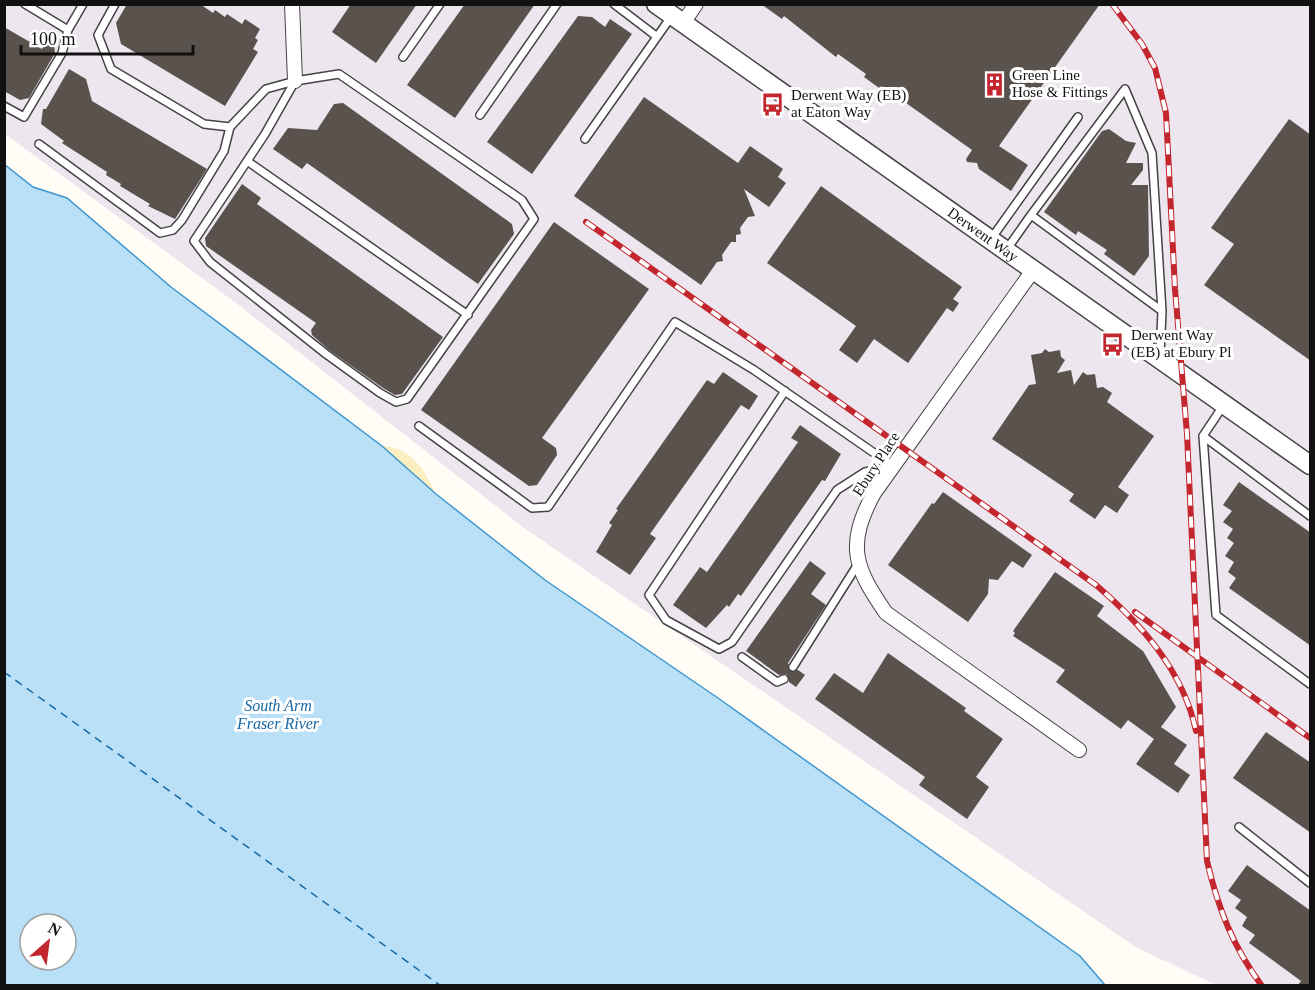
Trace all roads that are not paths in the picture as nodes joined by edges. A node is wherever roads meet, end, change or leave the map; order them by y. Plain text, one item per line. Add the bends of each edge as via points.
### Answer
1 (25, 4) edge
2 (82, 4) edge
3 (115, 4) edge
4 (292, 4) edge
5 (440, 4) edge
6 (557, 4) edge
7 (614, 4) edge
8 (656, 4) edge
9 (696, 4) edge
10 (677, 19) junction
11 (68, 30) junction
12 (656, 36) junction
13 (403, 57) dead end
14 (295, 81) junction
15 (4, 106) edge
16 (480, 115) dead end
17 (1078, 117) dead end
18 (230, 127) junction
19 (585, 139) dead end
20 (39, 144) dead end
21 (247, 161) junction
22 (1031, 215) junction
23 (991, 239) junction
24 (1007, 250) junction
25 (1034, 269) junction
26 (1162, 311) junction
27 (468, 315) junction
28 (1160, 359) junction
29 (785, 392) junction
30 (1224, 404) junction
31 (419, 426) dead end
32 (1203, 436) junction
33 (1311, 465) edge
34 (893, 466) junction
35 (1311, 516) edge
36 (859, 562) junction
37 (741, 657) dead end
38 (793, 667) dead end
39 (784, 679) dead end
40 (1311, 684) edge
41 (1078, 750) dead end
42 (1239, 826) dead end
43 (1311, 883) edge

1 - 11 lane
2 - 11 lane
3 - 18 lane via 98,35 111,69 204,124
4 - 14 street
5 - 13 lane
6 - 16 lane
7 - 12 lane
8 - 10 street, Derwent Way
9 - 10 street
10 - 12 lane
10 - 23 street, Derwent Way
11 - 15 lane via 62,53 24,117
12 - 19 lane
14 - 18 lane via 266,90
14 - 21 lane
14 - 27 lane via 339,74 522,200 534,219
17 - 23 lane
18 - 20 lane via 224,151 182,220 173,230 160,232
21 - 27 lane
21 - 27 lane via 194,241 210,262 380,393 396,402 407,399
22 - 24 lane
22 - 26 lane
22 - 26 lane via 1125,89 1152,153
23 - 24 street, Derwent Way
24 - 25 street, Derwent Way
25 - 28 street, Derwent Way
25 - 34 street, Ebury Place
26 - 28 lane
28 - 30 street, Derwent Way
29 - 31 lane via 675,322 548,507 532,508
29 - 34 lane
29 - 34 lane via 649,595 666,620 719,649 732,642 837,490 865,472
30 - 32 lane
30 - 33 street, Derwent Way
32 - 35 lane
32 - 40 lane via 1216,615
34 - 36 street, Ebury Place via 860,520 856,551
36 - 38 lane
36 - 41 street, Ebury Place via 865,583 886,613
37 - 39 lane via 777,682
42 - 43 lane

